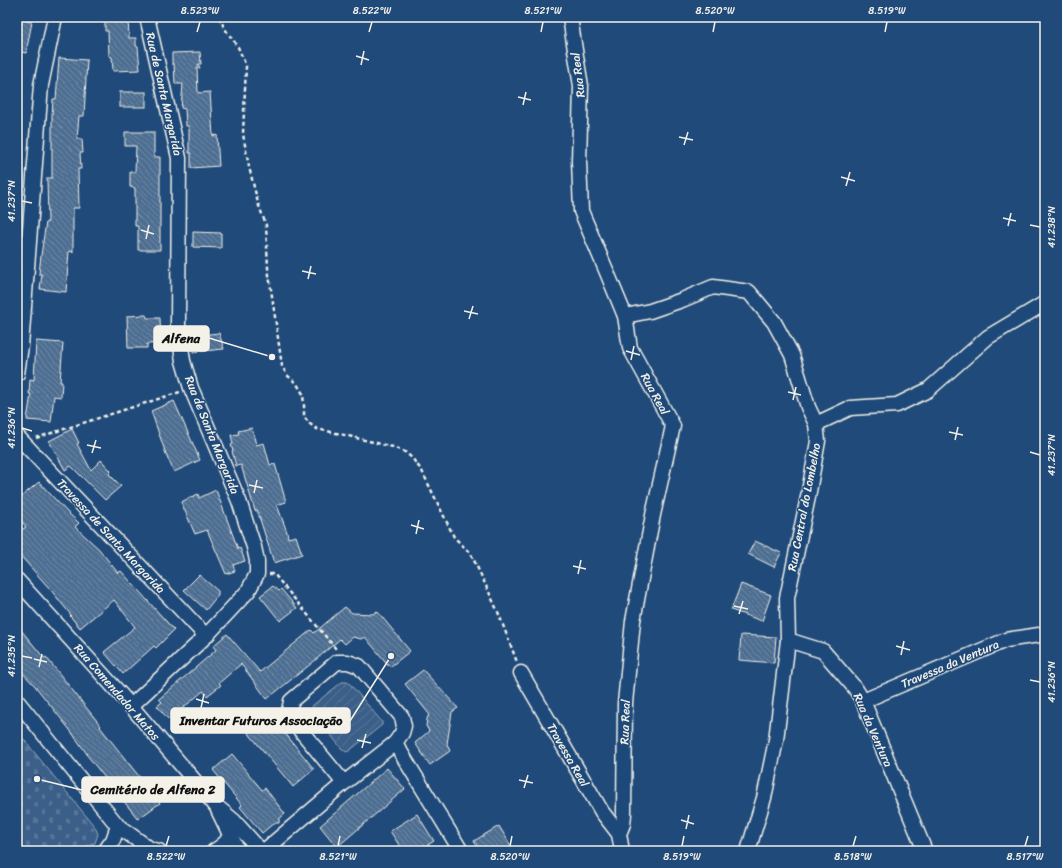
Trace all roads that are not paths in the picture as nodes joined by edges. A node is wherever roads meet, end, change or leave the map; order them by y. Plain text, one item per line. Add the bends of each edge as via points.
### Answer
1 (55, 17) edge
2 (147, 17) edge
3 (570, 17) edge
4 (1045, 303) edge
5 (624, 316) junction
6 (17, 374) edge
7 (816, 424) junction
8 (20, 439) edge
9 (17, 580) edge
10 (1039, 635) dead end
11 (206, 636) junction
12 (788, 640) junction
13 (521, 673) road end
14 (17, 701) edge
15 (863, 701) junction
16 (131, 706) junction
17 (394, 743) junction
18 (344, 783) junction
19 (216, 806) junction
20 (231, 818) junction
21 (118, 826) junction
22 (619, 834) junction
23 (230, 836) junction
24 (148, 850) edge
25 (105, 851) edge
26 (214, 851) edge
27 (238, 851) edge
28 (262, 851) edge
29 (461, 851) edge
30 (622, 851) edge
31 (748, 851) edge
32 (924, 851) edge

1 - 6 street via 41,85
2 - 11 street, Rua de Santa Margarida via 179,158 178,325 183,361 191,388 238,501 257,561 256,574 248,591
3 - 5 street, Rua Real via 582,86 579,161 581,211
4 - 7 street via 988,337 928,390 897,405 850,408
5 - 7 street via 650,312 713,287 749,292 774,322 792,355
5 - 22 street, Rua Real via 630,348 673,426 633,621 625,703 624,814
7 - 12 street, Rua Central do Lombelho via 818,441 787,598
8 - 11 street, Travessa de Santa Margarida
9 - 16 street, Rua Comendador Matos
10 - 15 street, Travessa da Ventura via 1006,640
11 - 16 street, Rua de Santa Margarida
12 - 15 street, Rua da Ventura via 823,651
12 - 31 street, Rua Central do Lombelho via 776,740 764,798
13 - 22 street, Travessa Real via 602,812
14 - 21 street
15 - 32 street, Rua da Ventura
16 - 19 street, Rua Comendador Matos
17 - 18 street
17 - 18 street via 402,734 402,717 359,666 337,662 291,701 289,711 292,720
17 - 29 street
18 - 28 street
19 - 20 street, Rua Comendador Matos
19 - 23 street, Rua Comendador Matos
20 - 23 street
20 - 28 street, Rua Comendador Matos
21 - 24 street
21 - 25 street via 113,840
22 - 30 street, Rua Real
23 - 26 street via 225,844
23 - 27 street, Rua Comendador Matos

